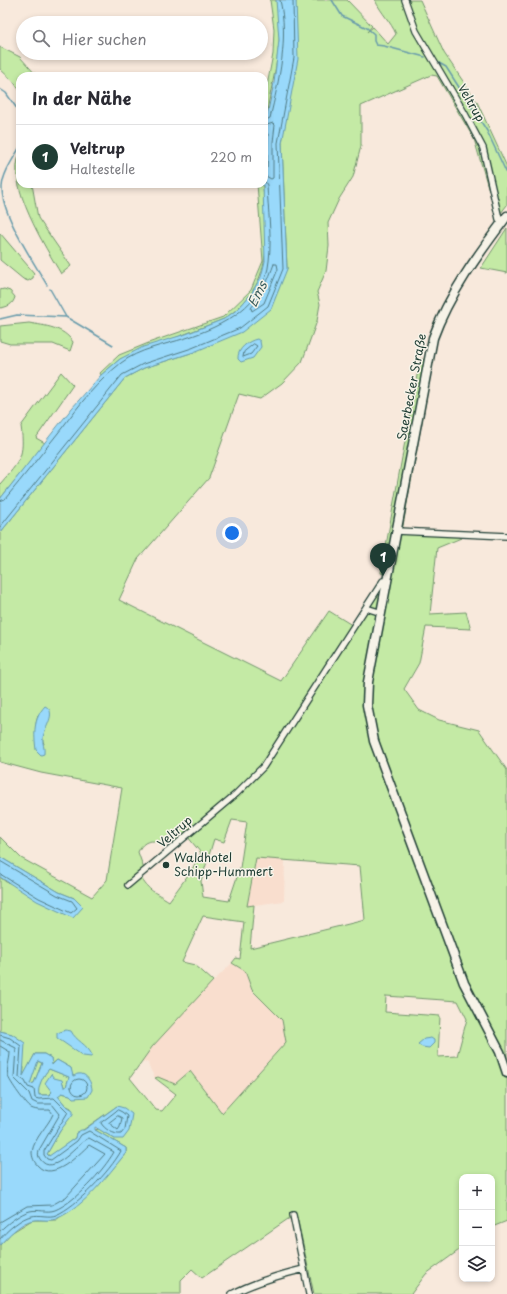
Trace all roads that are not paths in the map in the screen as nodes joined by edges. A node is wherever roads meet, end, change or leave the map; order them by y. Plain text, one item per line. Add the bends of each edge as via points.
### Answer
1 (405, 0) edge
2 (505, 219) edge
3 (397, 531) junction
4 (507, 536) edge
5 (388, 582) junction
6 (366, 608) junction
7 (382, 613) junction
8 (128, 885) dead end
9 (507, 1073) edge
10 (293, 1215) dead end
11 (304, 1270) junction
12 (232, 1294) edge
13 (310, 1294) edge

1 - 2 street, Veltrup via 416,31 483,148 499,219
2 - 3 main road, Saerbecker Straße via 454,293 433,338
3 - 4 street
3 - 5 main road, Saerbecker Straße
5 - 6 street, Veltrup via 383,581
5 - 7 main road, Saerbecker Straße
6 - 7 street
6 - 8 street, Veltrup via 263,767 231,799
7 - 9 main road, Saerbecker Straße via 367,695 372,735 464,984 500,1052
10 - 11 street
11 - 12 street via 274,1277
11 - 13 street

